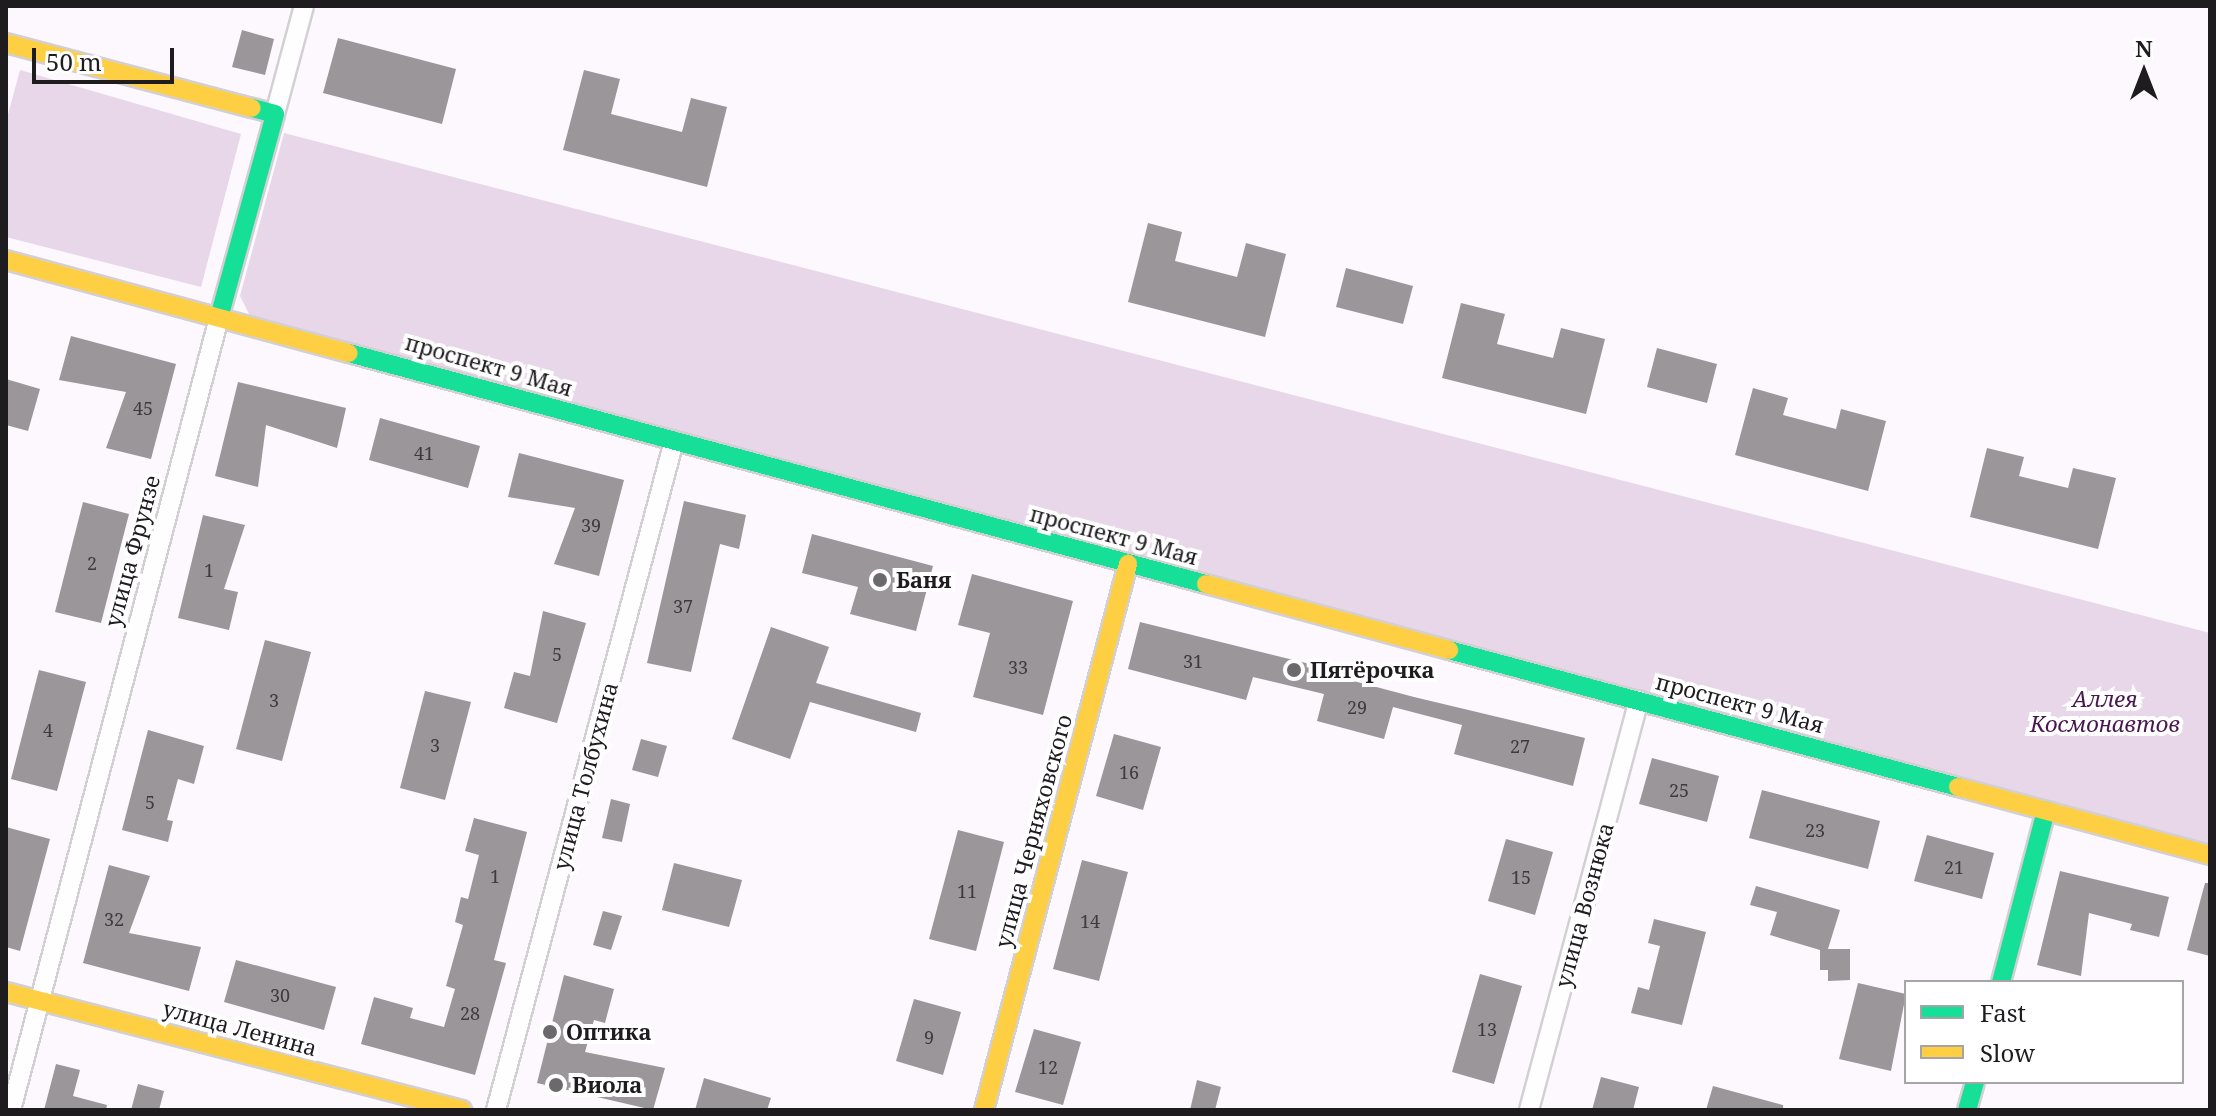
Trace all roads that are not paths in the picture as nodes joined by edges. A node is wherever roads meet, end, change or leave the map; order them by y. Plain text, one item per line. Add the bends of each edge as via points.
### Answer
1 (304, 6) edge
2 (6, 43) edge
3 (275, 114) junction
4 (6, 260) edge
5 (220, 314) junction
6 (674, 441) junction
7 (1128, 564) junction
8 (1639, 700) junction
9 (2046, 811) junction
10 (2210, 855) edge
11 (2002, 980) edge
12 (6, 992) edge
13 (39, 1000) junction
14 (1974, 1084) edge
15 (11, 1110) edge
16 (462, 1110) edge
17 (496, 1110) edge
18 (984, 1110) edge
19 (1529, 1110) edge
20 (1967, 1110) edge

1 - 3 street, улица Фрунзе
2 - 3 street
3 - 5 street, улица Фрунзе
4 - 5 street, проспект 9 Мая
5 - 6 street, проспект 9 Мая
5 - 13 street, улица Фрунзе
6 - 7 street, проспект 9 Мая
6 - 17 street, улица Толбухина
7 - 8 street, проспект 9 Мая
7 - 18 street, улица Черняховского
8 - 9 street, проспект 9 Мая
8 - 19 street, улица Вознюка
9 - 10 street, проспект 9 Мая
9 - 11 street
12 - 13 street, улица Ленина
13 - 15 street, улица Фрунзе
13 - 16 street, улица Ленина
14 - 20 street

